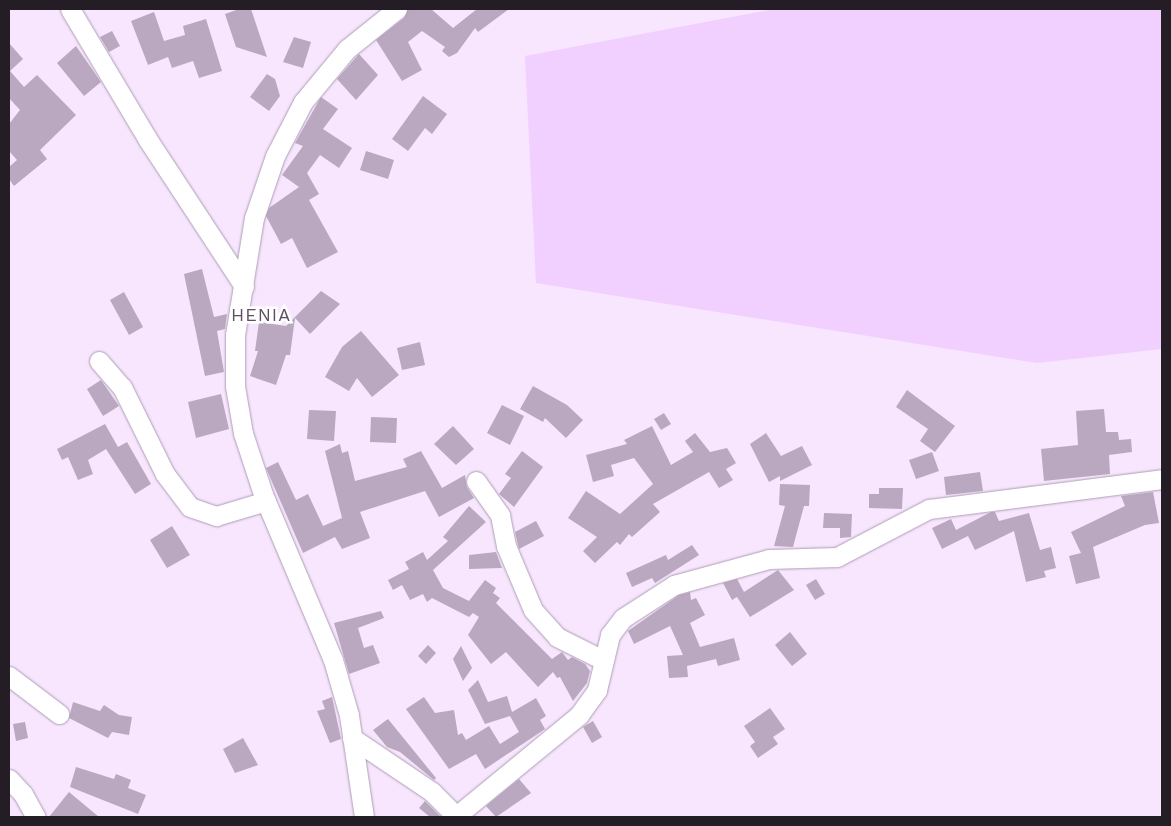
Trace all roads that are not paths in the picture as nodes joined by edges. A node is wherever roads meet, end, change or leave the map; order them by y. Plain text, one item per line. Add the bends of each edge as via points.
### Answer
1 (70, 9) edge
2 (397, 9) edge
3 (244, 286) junction
4 (100, 361) dead end
5 (1162, 479) edge
6 (476, 481) dead end
7 (266, 501) junction
8 (603, 660) junction
9 (9, 676) edge
10 (59, 714) dead end
11 (352, 738) junction
12 (9, 779) edge
13 (455, 816) edge
14 (36, 817) edge
15 (364, 817) edge

1 - 3 street via 153,148
2 - 3 street via 347,49 303,102 275,156 254,218
3 - 7 street via 235,335 235,386 243,433
4 - 7 street via 122,387 165,474 190,507 216,516
5 - 8 street via 929,509 837,557 769,559 674,585 622,618 610,635
6 - 8 street via 500,515 506,546 533,610 557,637
7 - 11 street via 332,660
8 - 13 street via 597,690 579,715
9 - 10 street
11 - 13 street via 432,792
11 - 15 street
12 - 14 street via 24,794

